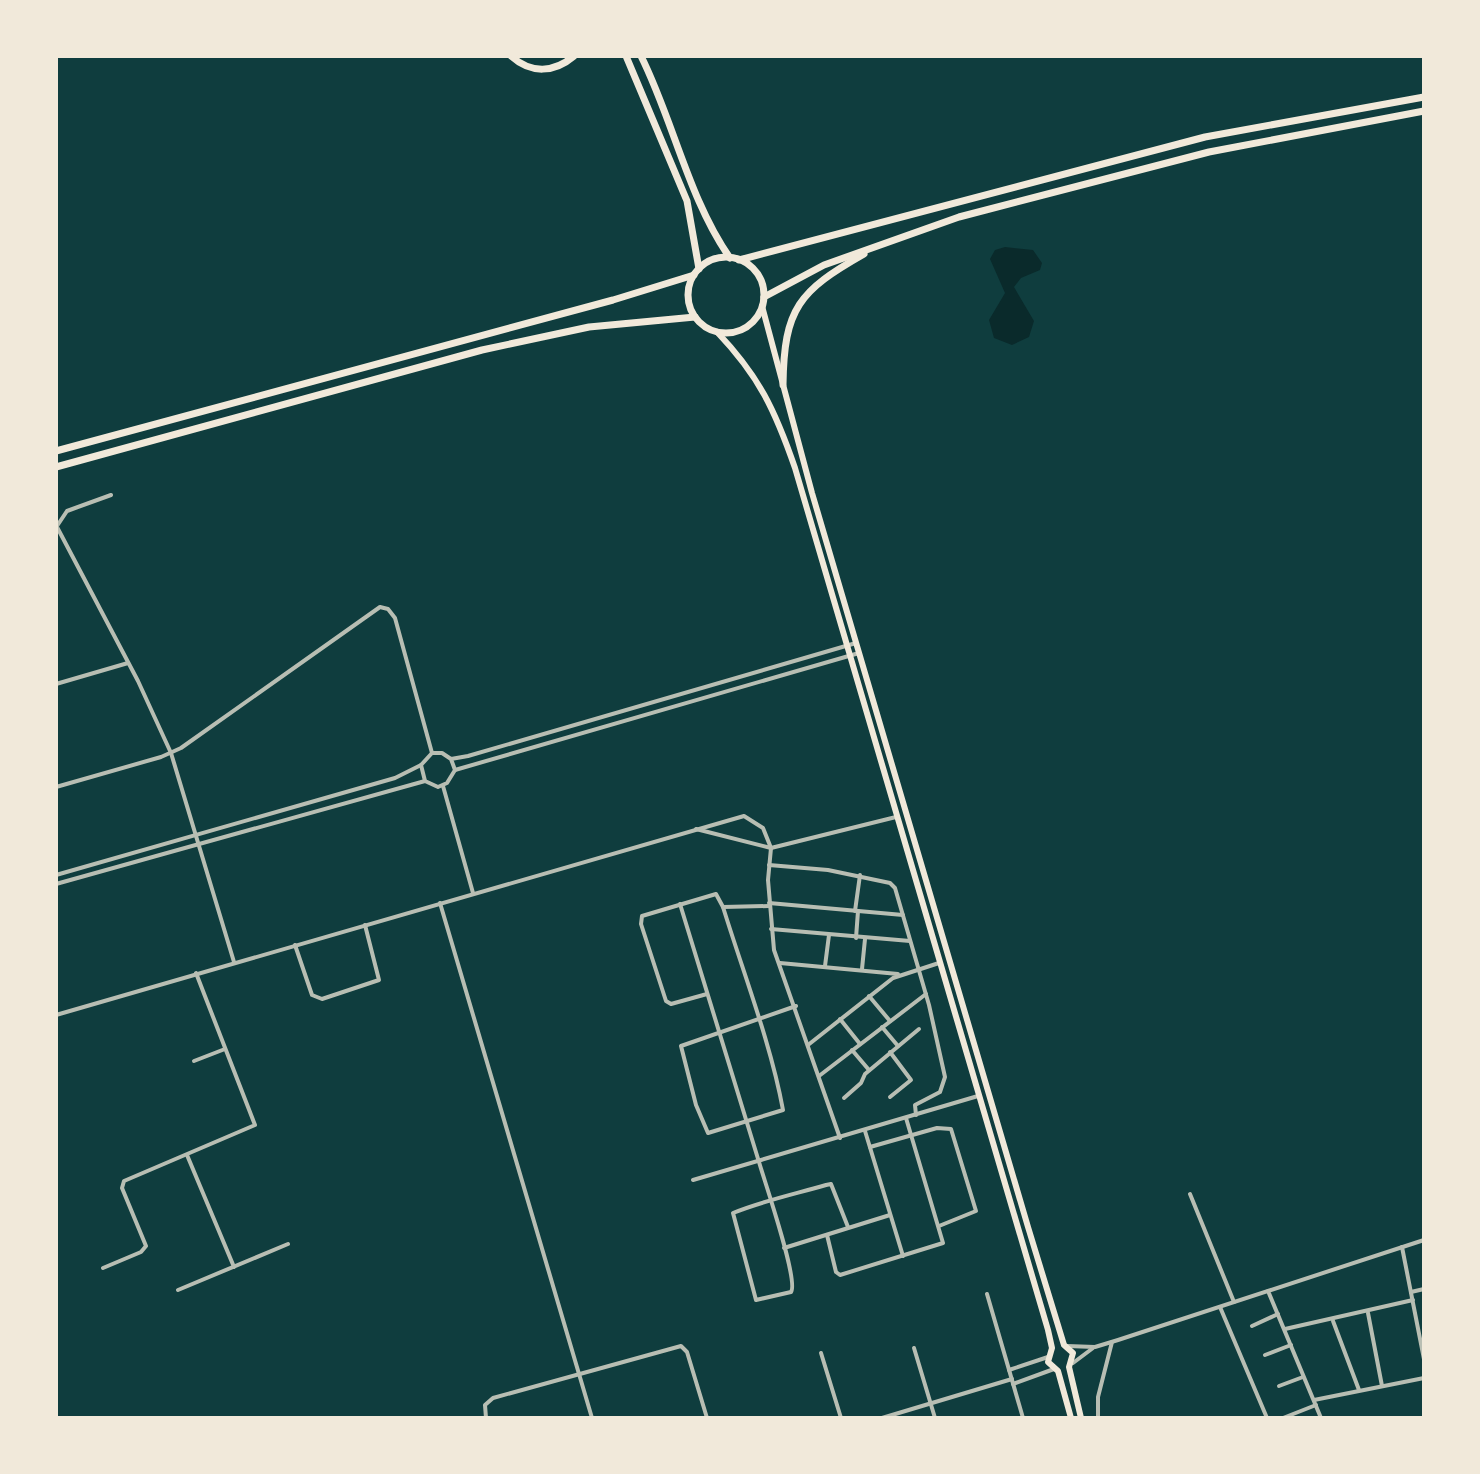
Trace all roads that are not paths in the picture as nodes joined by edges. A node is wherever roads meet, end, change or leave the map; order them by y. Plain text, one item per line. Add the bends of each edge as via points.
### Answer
1 (511, 56) edge
2 (574, 56) edge
3 (626, 56) edge
4 (641, 56) edge
5 (1424, 97) edge
6 (1424, 111) edge
7 (887, 241) junction
8 (730, 258) junction
9 (739, 260) junction
10 (696, 272) junction
11 (764, 297) junction
12 (762, 306) junction
13 (695, 317) junction
14 (717, 332) junction
15 (783, 385) junction
16 (56, 451) edge
17 (56, 467) edge
18 (111, 495) dead end
19 (56, 529) edge
20 (856, 643) junction
21 (847, 646) junction
22 (859, 653) junction
23 (849, 655) junction
24 (128, 663) junction
25 (56, 684) edge
26 (171, 753) junction
27 (432, 753) junction
28 (451, 759) junction
29 (421, 765) junction
30 (455, 770) junction
31 (425, 781) junction
32 (443, 786) junction
33 (56, 787) edge
34 (346, 792) junction
35 (348, 800) junction
36 (298, 806) junction
37 (300, 815) junction
38 (897, 816) junction
39 (694, 829) junction
40 (196, 835) junction
41 (199, 843) junction
42 (771, 848) junction
43 (769, 865) junction
44 (56, 875) edge
45 (860, 875) junction
46 (56, 884) edge
47 (473, 893) junction
48 (440, 903) junction
49 (680, 904) junction
50 (769, 904) junction
51 (723, 907) junction
52 (857, 911) junction
53 (903, 915) junction
54 (365, 925) junction
55 (771, 929) junction
56 (829, 935) junction
57 (856, 938) junction
58 (865, 939) junction
59 (910, 941) junction
60 (295, 945) junction
61 (234, 962) junction
62 (780, 963) junction
63 (939, 963) junction
64 (825, 966) junction
65 (862, 969) junction
66 (918, 969) junction
67 (196, 973) junction
68 (900, 974) junction
69 (707, 994) junction
70 (926, 994) junction
71 (869, 996) junction
72 (796, 1006) junction
73 (56, 1015) edge
74 (840, 1019) junction
75 (757, 1021) junction
76 (890, 1021) junction
77 (882, 1027) junction
78 (919, 1029) dead end
79 (720, 1032) junction
80 (860, 1044) junction
81 (808, 1045) junction
82 (898, 1046) junction
83 (226, 1048) junction
84 (852, 1050) junction
85 (890, 1052) junction
86 (194, 1061) dead end
87 (869, 1070) junction
88 (819, 1076) junction
89 (980, 1095) junction
90 (890, 1097) dead end
91 (844, 1098) dead end
92 (916, 1115) junction
93 (906, 1118) junction
94 (747, 1122) junction
95 (865, 1131) junction
96 (911, 1135) junction
97 (840, 1138) junction
98 (870, 1147) junction
99 (187, 1155) junction
100 (759, 1162) junction
101 (693, 1180) dead end
102 (1190, 1194) dead end
103 (770, 1202) junction
104 (890, 1215) junction
105 (939, 1226) junction
106 (848, 1227) junction
107 (827, 1235) junction
108 (1424, 1240) edge
109 (288, 1244) dead end
110 (1402, 1247) junction
111 (784, 1248) junction
112 (903, 1256) junction
113 (234, 1267) junction
114 (103, 1268) dead end
115 (1424, 1289) edge
116 (178, 1290) dead end
117 (1268, 1291) junction
118 (1411, 1292) junction
119 (987, 1294) dead end
120 (1413, 1300) junction
121 (1234, 1302) junction
122 (1220, 1307) junction
123 (1368, 1312) junction
124 (1278, 1314) junction
125 (1333, 1321) junction
126 (1252, 1326) dead end
127 (1285, 1329) junction
128 (1112, 1342) junction
129 (1291, 1345) junction
130 (1066, 1346) junction
131 (1095, 1347) junction
132 (914, 1348) dead end
133 (1052, 1348) junction
134 (821, 1353) dead end
135 (1265, 1355) dead end
136 (1048, 1357) junction
137 (1424, 1359) edge
138 (1071, 1365) junction
139 (1009, 1370) junction
140 (1056, 1370) junction
141 (579, 1375) junction
142 (1304, 1376) junction
143 (1424, 1378) edge
144 (1013, 1382) junction
145 (1279, 1386) dead end
146 (1382, 1386) junction
147 (1359, 1390) junction
148 (1315, 1402) junction
149 (931, 1404) junction
150 (486, 1418) edge
151 (592, 1418) edge
152 (707, 1418) edge
153 (841, 1418) edge
154 (882, 1418) edge
155 (935, 1418) edge
156 (1023, 1418) edge
157 (1071, 1418) edge
158 (1081, 1418) edge
159 (1098, 1418) edge
160 (1267, 1418) edge
161 (1283, 1418) edge
162 (1321, 1418) edge

1 - 2 highway via 544,70
3 - 10 highway via 687,201
4 - 8 highway via 711,225
5 - 9 highway via 1205,137
6 - 7 highway via 1209,152
7 - 11 highway via 803,274
7 - 15 highway via 806,292 789,330
8 - 9 highway
8 - 10 highway via 713,260
9 - 11 highway via 755,271
10 - 13 highway via 688,296
10 - 16 highway via 613,300
11 - 12 highway
12 - 14 highway via 744,328
12 - 15 main road
13 - 14 highway
13 - 17 highway via 589,327 482,350
14 - 21 main road via 748,365 773,407
15 - 20 main road
18 - 19 street via 67,511
19 - 24 street
20 - 21 street
20 - 22 main road
21 - 23 main road
21 - 28 street
22 - 23 street
22 - 130 main road
23 - 30 street
23 - 38 main road
24 - 25 street
24 - 26 street
26 - 27 street via 380,607 395,618
26 - 33 street
26 - 40 street
27 - 28 street
27 - 29 street
28 - 30 street
29 - 31 street
29 - 34 street
30 - 32 street
31 - 32 street
31 - 35 street
32 - 47 street
34 - 35 street
34 - 36 street
35 - 37 street
36 - 37 street
36 - 40 street
37 - 41 street
38 - 42 street
38 - 63 main road
39 - 42 street
39 - 42 street via 744,816 763,828
39 - 47 street
40 - 41 street
40 - 44 street
41 - 46 street
41 - 61 street
42 - 43 street
43 - 45 street
43 - 50 street
45 - 52 street
45 - 53 street via 893,886
47 - 48 street
48 - 54 street
48 - 141 street
49 - 51 street via 717,894
49 - 69 street
49 - 69 street via 642,916 641,924 667,1002
50 - 51 street
50 - 52 street
50 - 55 street
51 - 75 street
52 - 53 street
52 - 57 street
53 - 59 street
54 - 60 street
54 - 60 street via 379,980 326,999 312,995
55 - 56 street
55 - 62 street
56 - 57 street
56 - 64 street
57 - 58 street
58 - 59 street
58 - 65 street
59 - 66 street
60 - 61 street
61 - 67 street
62 - 64 street
62 - 72 street
63 - 66 street
63 - 89 main road
64 - 65 street
65 - 68 street
66 - 68 street
66 - 70 street
67 - 73 street
67 - 83 street
68 - 71 street
69 - 79 street
70 - 76 street
70 - 92 street via 945,1082 940,1092 915,1105
71 - 74 street
71 - 76 street
72 - 75 street
72 - 81 street
74 - 80 street
74 - 81 street
75 - 79 street
75 - 94 street via 783,1110
76 - 77 street
77 - 80 street
77 - 82 street
78 - 82 street
79 - 94 street
79 - 94 street via 680,1048 696,1105 708,1133
80 - 84 street
81 - 88 street
82 - 85 street
83 - 86 street
83 - 99 street via 255,1125
84 - 87 street
84 - 88 street
85 - 87 street
85 - 90 street via 911,1081
87 - 91 street
88 - 97 street
89 - 92 street
89 - 133 main road
92 - 93 street
93 - 95 street
93 - 96 street
94 - 100 street
95 - 97 street
95 - 98 street
96 - 98 street
96 - 105 street
96 - 105 street via 951,1129 972,1194 974,1214
97 - 100 street
98 - 104 street
99 - 113 street
99 - 114 street via 124,1181 122,1188 146,1246
100 - 101 street
100 - 103 street
102 - 121 street
103 - 106 street via 833,1184
103 - 111 street
103 - 111 street via 731,1216 757,1301 794,1290
104 - 106 street
104 - 112 street
105 - 112 street via 943,1244
106 - 107 street
107 - 111 street
107 - 112 street via 839,1275
108 - 110 street
109 - 113 street
110 - 117 street
110 - 118 street
113 - 116 street
115 - 118 street
117 - 121 street
117 - 124 street
118 - 120 street
119 - 139 street
120 - 123 street
120 - 137 street
121 - 122 street
122 - 128 street
122 - 160 street
123 - 125 street
123 - 146 street
124 - 126 street
124 - 127 street
125 - 127 street
125 - 147 street
127 - 129 street
128 - 131 street
128 - 159 street
129 - 135 street
129 - 142 street
130 - 131 street
130 - 133 main road
130 - 138 main road via 1073,1353
131 - 138 street
132 - 149 street
133 - 136 main road
134 - 153 street
136 - 139 street
136 - 140 main road
138 - 140 main road
138 - 158 main road
139 - 144 street
140 - 144 street
140 - 157 main road
141 - 150 street via 493,1398 485,1405
141 - 151 street
141 - 152 street via 683,1346
142 - 145 street
142 - 148 street
143 - 146 street
144 - 149 street
144 - 156 street
146 - 147 street
147 - 148 street
148 - 161 street
148 - 162 street
149 - 154 street
149 - 155 street

